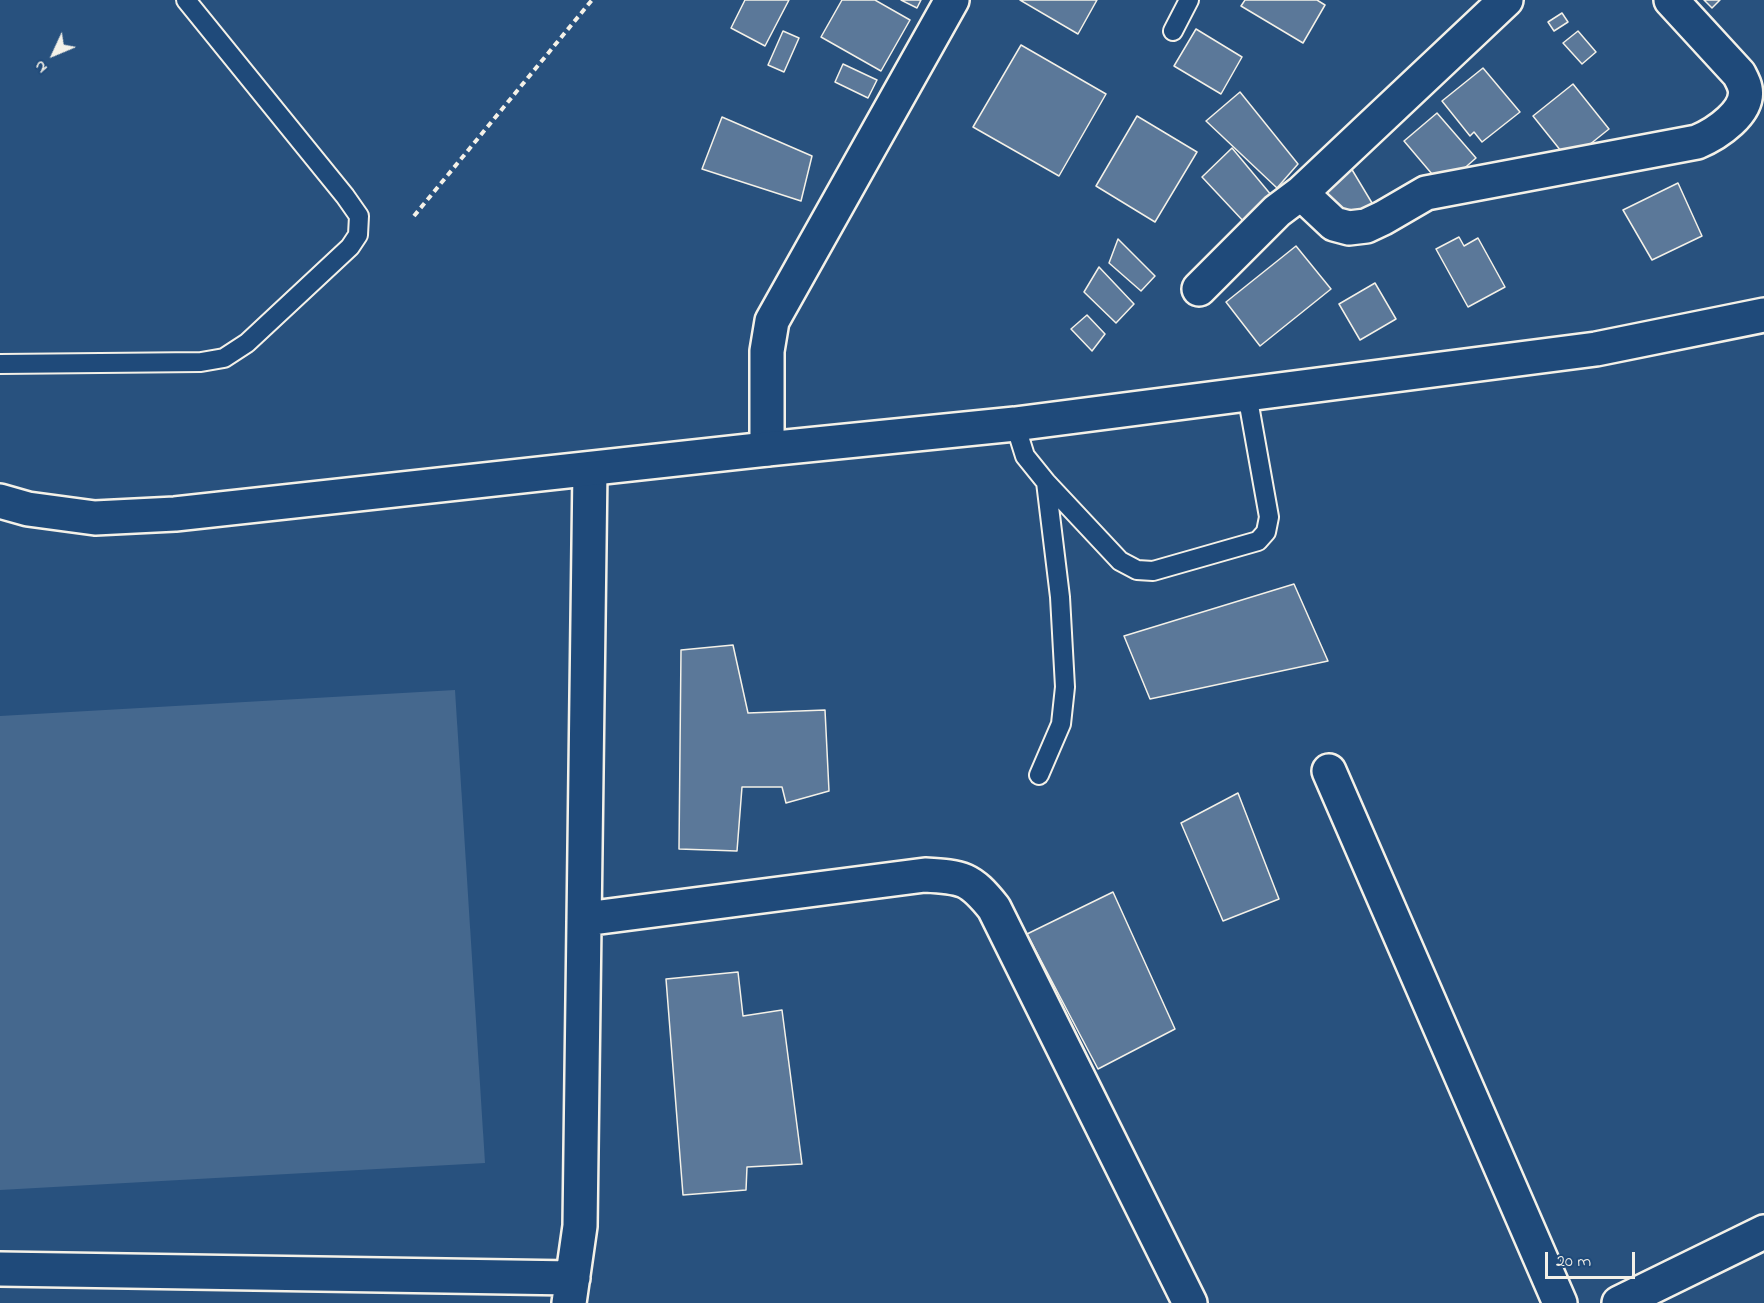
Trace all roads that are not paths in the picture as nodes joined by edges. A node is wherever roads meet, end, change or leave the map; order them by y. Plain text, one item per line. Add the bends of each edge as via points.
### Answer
1 (186, 0) edge
2 (952, 0) edge
3 (1189, 0) edge
4 (1506, 0) edge
5 (1671, 0) edge
6 (1173, 31) dead end
7 (1301, 193) junction
8 (1199, 290) dead end
9 (1764, 315) edge
10 (0, 364) edge
11 (1246, 394) junction
12 (1016, 424) junction
13 (767, 449) junction
14 (590, 469) junction
15 (1046, 483) junction
16 (0, 501) edge
17 (1329, 771) dead end
18 (1039, 775) dead end
19 (585, 919) junction
20 (1764, 1232) edge
21 (0, 1269) edge
22 (571, 1291) edge
23 (1190, 1303) edge
24 (1560, 1303) edge
25 (1619, 1303) edge

1 - 10 lane via 345,196 359,216 358,235 247,344 224,358 201,362
2 - 13 street via 772,321 767,351
3 - 6 lane
4 - 7 street
5 - 7 street via 1739,74 1746,89 1741,107 1714,135 1697,142 1426,193 1366,226 1349,228 1334,224
7 - 8 street
9 - 11 street via 1596,349
11 - 12 street
11 - 15 lane via 1269,517 1266,531 1258,541 1153,571 1137,570 1120,561
12 - 13 street
12 - 15 lane via 1025,456
13 - 14 street
14 - 16 street via 175,514 95,518
14 - 19 street
15 - 18 lane via 1060,597 1065,687 1061,724
17 - 24 street
19 - 22 street via 580,1226
19 - 23 street via 925,875 958,877 978,888 994,908
20 - 25 street
21 - 22 street

